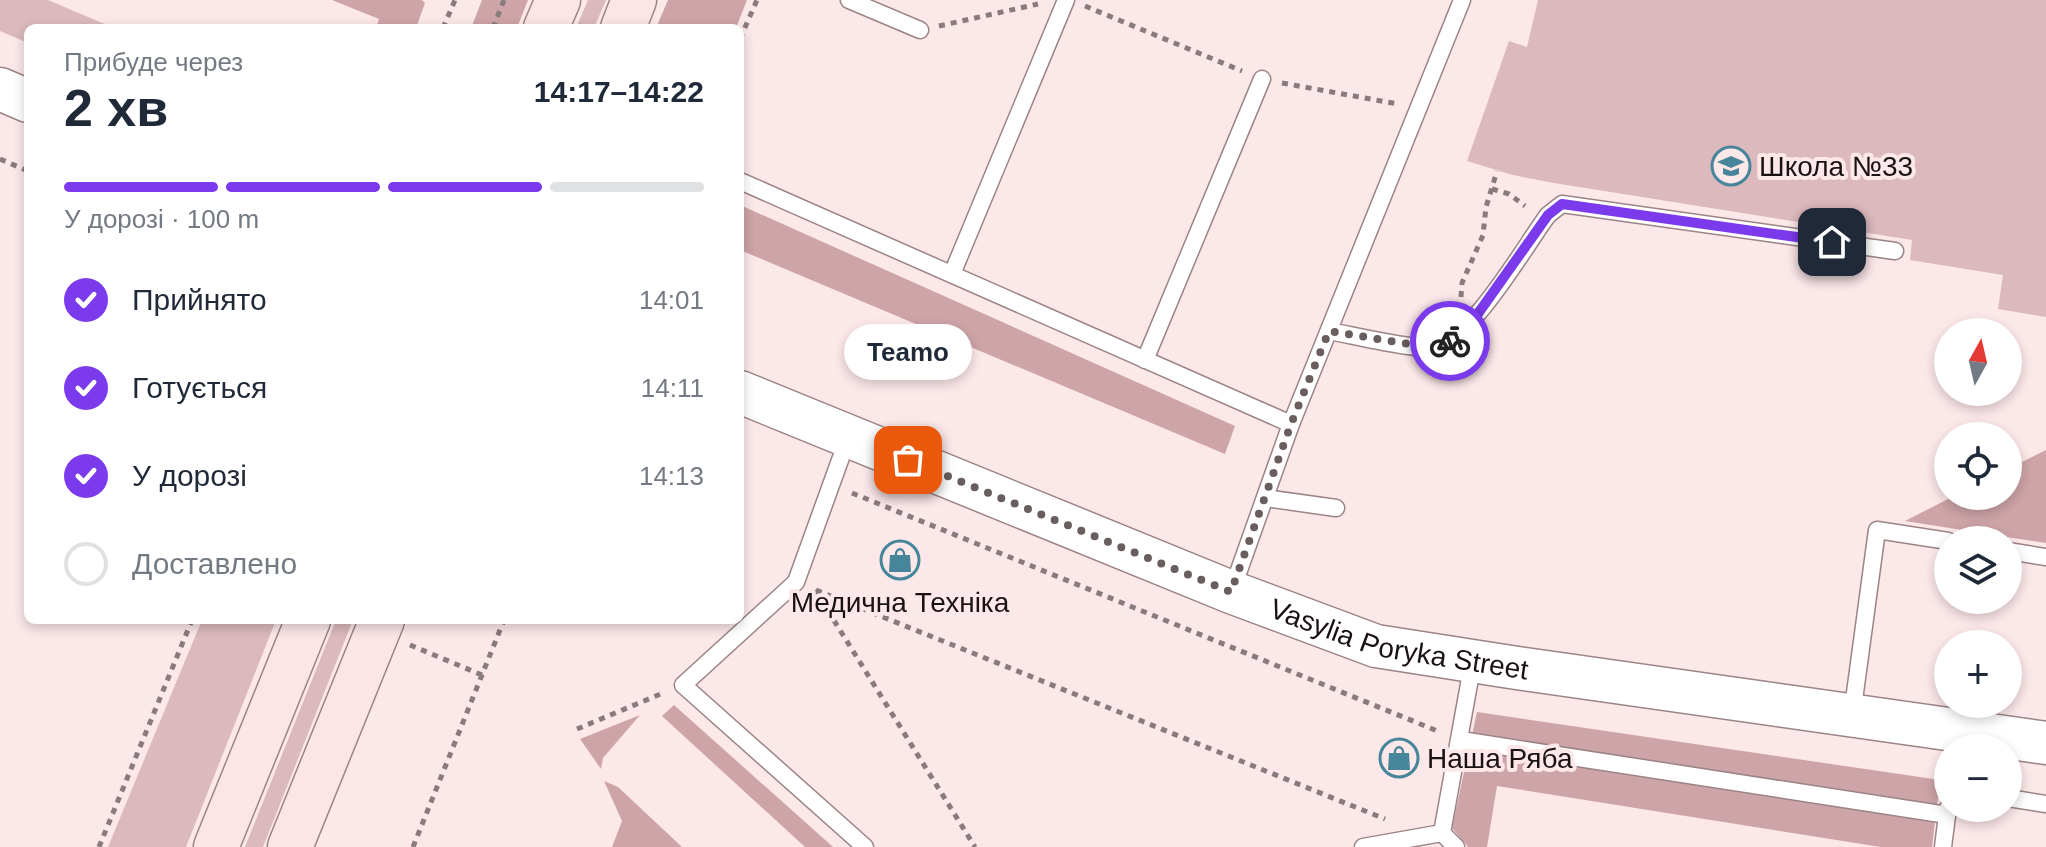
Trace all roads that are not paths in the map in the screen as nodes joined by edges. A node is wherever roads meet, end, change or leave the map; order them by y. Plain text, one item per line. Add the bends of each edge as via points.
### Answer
1 (558, 0) edge
2 (634, 0) edge
3 (849, 0) edge
4 (1066, 0) edge
5 (1462, 0) edge
6 (548, 24) edge
7 (625, 24) edge
8 (920, 30) road end
9 (1262, 79) dead end
10 (0, 89) edge
11 (24, 99) edge
12 (744, 183) edge
13 (1895, 251) dead end
14 (952, 274) junction
15 (1329, 331) junction
16 (1145, 360) junction
17 (744, 394) edge
18 (1291, 424) junction
19 (849, 436) junction
20 (1265, 498) junction
21 (1336, 508) dead end
22 (1934, 539) edge
23 (2022, 553) edge
24 (2046, 557) edge
25 (1231, 592) junction
26 (306, 624) edge
27 (394, 632) edge
28 (1473, 662) junction
29 (1852, 716) junction
30 (1934, 735) edge
31 (1461, 740) junction
32 (2022, 742) edge
33 (2046, 743) edge
34 (2022, 800) edge
35 (2046, 804) edge
36 (1934, 810) edge
37 (1947, 822) edge
38 (1435, 834) junction
39 (216, 847) edge
40 (290, 847) edge
41 (865, 847) edge
42 (1363, 847) edge
43 (1456, 847) edge
44 (1943, 847) edge

1 - 6 main road
2 - 7 main road
3 - 8 lane
4 - 14 lane
5 - 15 lane
9 - 16 lane
10 - 11 street
12 - 14 lane
13 - 15 lane via 1562,204 1548,215 1477,315 1452,341 1433,347
14 - 16 lane
15 - 18 lane
16 - 18 lane
17 - 19 street, Vasylia Poryka Street
18 - 20 lane
19 - 25 street, Vasylia Poryka Street
19 - 41 lane via 796,582 683,685
20 - 21 lane
20 - 25 lane
22 - 29 lane via 1877,530
23 - 24 lane
25 - 28 street, Vasylia Poryka Street via 1376,646
26 - 39 main road
27 - 40 main road
28 - 29 street, Vasylia Poryka Street
28 - 31 lane
29 - 30 street, Vasylia Poryka Street
31 - 36 lane
31 - 38 lane
32 - 33 street, Vasylia Poryka Street
34 - 35 lane
37 - 44 lane
38 - 42 lane
38 - 43 lane

